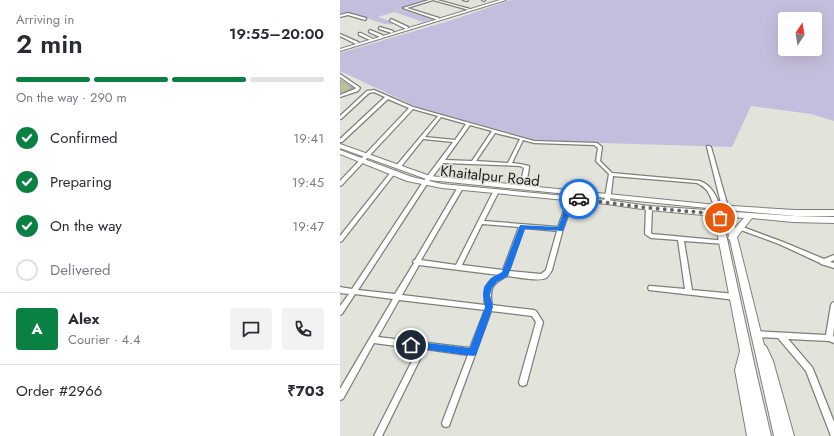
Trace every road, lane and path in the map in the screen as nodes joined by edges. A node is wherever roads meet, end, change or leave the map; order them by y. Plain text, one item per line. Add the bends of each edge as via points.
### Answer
1 (433, 0) edge
2 (464, 0) edge
3 (467, 0) edge
4 (498, 0) edge
5 (504, 0) edge
6 (469, 9) junction
7 (340, 16) edge
8 (365, 19) dead end
9 (438, 19) junction
10 (391, 20) dead end
11 (380, 28) dead end
12 (407, 28) junction
13 (370, 31) dead end
14 (392, 32) junction
15 (340, 33) edge
16 (360, 34) dead end
17 (381, 36) junction
18 (340, 39) edge
19 (371, 39) junction
20 (357, 43) junction
21 (352, 44) junction
22 (340, 49) edge
23 (340, 75) edge
24 (340, 96) edge
25 (387, 97) junction
26 (412, 108) junction
27 (440, 116) junction
28 (340, 118) edge
29 (469, 124) junction
30 (494, 131) junction
31 (422, 138) junction
32 (522, 139) junction
33 (340, 141) edge
34 (456, 142) junction
35 (340, 146) edge
36 (709, 147) dead end
37 (340, 152) edge
38 (364, 158) junction
39 (442, 161) junction
40 (473, 163) junction
41 (509, 165) junction
42 (395, 170) junction
43 (611, 174) junction
44 (427, 180) junction
45 (340, 184) edge
46 (523, 187) junction
47 (460, 188) junction
48 (496, 191) junction
49 (571, 199) junction
50 (607, 199) junction
51 (649, 208) junction
52 (722, 210) junction
53 (834, 213) edge
54 (750, 216) junction
55 (834, 220) edge
56 (480, 222) junction
57 (522, 226) junction
58 (740, 228) junction
59 (560, 229) junction
60 (682, 238) junction
61 (340, 240) edge
62 (728, 240) junction
63 (834, 257) edge
64 (416, 262) junction
65 (823, 262) junction
66 (834, 266) edge
67 (458, 267) junction
68 (505, 274) junction
69 (651, 288) dead end
70 (340, 290) edge
71 (354, 292) junction
72 (689, 292) junction
73 (398, 296) junction
74 (736, 297) junction
75 (834, 305) edge
76 (489, 307) junction
77 (340, 312) edge
78 (755, 334) junction
79 (780, 335) junction
80 (832, 339) edge
81 (373, 340) junction
82 (423, 346) junction
83 (746, 350) junction
84 (473, 352) junction
85 (523, 382) dead end
86 (340, 396) edge
87 (446, 423) dead end
88 (834, 433) edge
89 (378, 436) edge
90 (753, 436) edge
91 (765, 436) edge
92 (780, 436) edge
93 (788, 436) edge

1 - 6 street
1 - 9 street via 404,8
2 - 3 street
4 - 6 street
5 - 22 street
6 - 9 street
7 - 8 street via 348,14
9 - 12 street
10 - 12 street
11 - 14 street
12 - 14 street
13 - 17 street
14 - 17 street
15 - 20 street
16 - 19 street
17 - 19 street
18 - 21 street
19 - 20 street
20 - 21 street
21 - 22 street
23 - 24 street via 358,88
25 - 26 street
25 - 28 street via 374,91 368,92
25 - 33 street
26 - 27 street
26 - 38 street
27 - 29 street
27 - 31 street
29 - 30 street
29 - 34 street
30 - 32 street
30 - 40 street
31 - 34 street
31 - 42 street
32 - 41 street
32 - 43 street via 534,142 595,144 600,147 598,161
34 - 39 street
35 - 38 street, Khaitalpur Road
36 - 52 street
37 - 38 street, Khaitalpur Road
38 - 42 street, Khaitalpur Road
38 - 45 street
39 - 40 street
39 - 44 street
40 - 41 street
41 - 46 street via 527,168
42 - 44 street, Khaitalpur Road
42 - 61 street
43 - 50 street
43 - 52 street via 698,182 710,189
44 - 46 street, Khaitalpur Road
44 - 47 street, Khaitalpur Road
44 - 71 street
46 - 50 street, Khaitalpur Road
47 - 48 street, Khaitalpur Road
47 - 64 street
48 - 49 street, Khaitalpur Road
48 - 56 street
49 - 50 street, Khaitalpur Road
49 - 59 street
50 - 51 street, Khaitalpur Road
50 - 52 street, Khaitalpur Road
51 - 52 street, Khaitalpur Road
51 - 60 street via 648,234 657,238
52 - 53 street, Khaitalpur Road
52 - 54 street, Khaitalpur Road
52 - 62 street
54 - 55 street, Khaitalpur Road
54 - 58 street
56 - 57 street
56 - 67 street
57 - 59 street
57 - 68 street
58 - 62 street
58 - 65 street via 781,242
59 - 68 street via 549,270 544,276
60 - 62 street
60 - 72 street
62 - 74 street
62 - 78 street
63 - 65 street
64 - 67 street
64 - 73 street
65 - 66 street
67 - 68 street
68 - 76 street via 488,287 486,295
69 - 72 street
70 - 71 street
71 - 73 street
71 - 77 street
72 - 74 street
73 - 76 street
73 - 81 street
74 - 83 street
75 - 80 street
76 - 84 street
76 - 85 street via 534,313 540,322
78 - 79 street
78 - 92 street
78 - 93 street via 768,361
79 - 80 street
79 - 88 street via 810,369
81 - 82 street
81 - 86 street
82 - 84 street
82 - 89 street
83 - 90 street via 741,370
83 - 91 street
84 - 87 street

